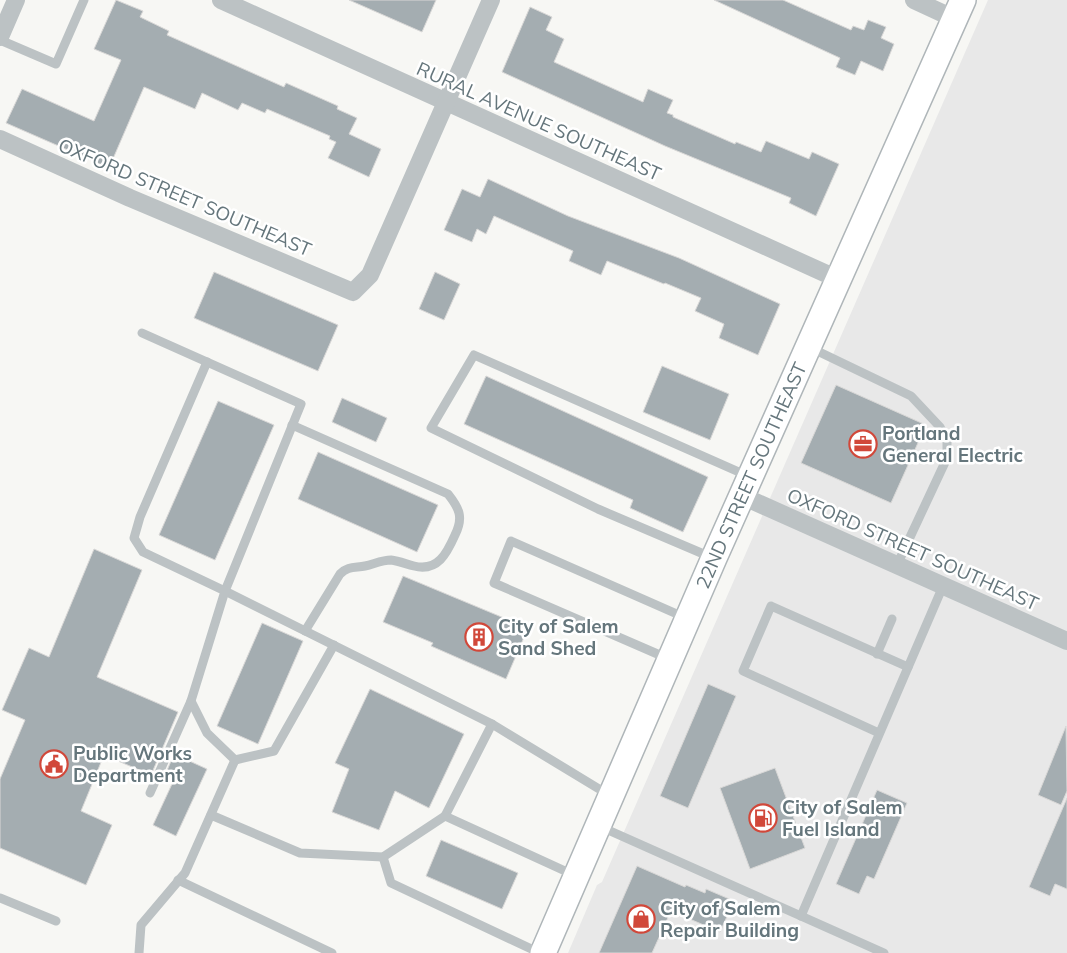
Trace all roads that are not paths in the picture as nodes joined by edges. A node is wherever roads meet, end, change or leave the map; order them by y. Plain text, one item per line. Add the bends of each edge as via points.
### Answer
1 (16, 0) edge
2 (84, 0) edge
3 (221, 0) edge
4 (491, 0) edge
5 (914, 0) edge
6 (959, 9) edge
7 (0, 38) edge
8 (446, 103) junction
9 (0, 139) edge
10 (840, 280) junction
11 (142, 332) dead end
12 (809, 348) junction
13 (208, 362) junction
14 (292, 425) junction
15 (746, 486) junction
16 (714, 558) junction
17 (897, 566) junction
18 (943, 586) junction
19 (224, 591) junction
20 (688, 619) junction
21 (892, 619) dead end
22 (305, 631) junction
23 (1067, 641) edge
24 (334, 645) junction
25 (877, 654) junction
26 (670, 660) junction
27 (908, 667) junction
28 (191, 702) junction
29 (492, 724) junction
30 (879, 733) junction
31 (235, 760) junction
32 (150, 793) dead end
33 (611, 796) junction
34 (211, 815) junction
35 (445, 816) junction
36 (598, 825) junction
37 (383, 857) junction
38 (576, 876) junction
39 (178, 880) junction
40 (0, 898) edge
41 (801, 916) junction
42 (56, 921) dead end
43 (139, 953) edge
44 (332, 953) edge
45 (542, 953) edge
46 (884, 953) edge

1 - 7 street
2 - 7 lane via 56,64
3 - 8 street, RURAL AVENUE SOUTHEAST
4 - 8 street
5 - 6 street
6 - 10 street, 22ND STREET SOUTHEAST
8 - 9 street, OXFORD STREET SOUTHEAST via 370,275 353,292
8 - 10 street, RURAL AVENUE SOUTHEAST
10 - 12 street, 22ND STREET SOUTHEAST
11 - 13 lane
12 - 15 street, 22ND STREET SOUTHEAST
12 - 17 lane via 911,396 940,427 947,441 947,458
13 - 14 lane via 301,404
13 - 19 lane via 140,517 134,538 143,552
14 - 19 lane
14 - 22 lane via 448,494 459,508 459,527 445,557 430,566 416,567 383,560 371,565 347,567
15 - 16 street, 22ND STREET SOUTHEAST
15 - 16 lane via 474,355 431,428 598,509
15 - 17 street, OXFORD STREET SOUTHEAST
16 - 20 street, 22ND STREET SOUTHEAST
17 - 18 street, OXFORD STREET SOUTHEAST
18 - 23 street, OXFORD STREET SOUTHEAST
18 - 27 lane
19 - 22 lane
19 - 28 lane
20 - 26 street, 22ND STREET SOUTHEAST
20 - 26 lane via 511,541 494,582
21 - 25 lane
22 - 24 lane
24 - 29 lane
24 - 31 lane via 274,751
25 - 27 lane
25 - 30 lane via 771,606 743,671
26 - 33 street, 22ND STREET SOUTHEAST
27 - 30 lane
28 - 31 lane via 207,733
28 - 32 lane
29 - 33 lane
29 - 35 lane
30 - 41 lane
31 - 34 lane
33 - 36 street, 22ND STREET SOUTHEAST
34 - 37 lane via 300,853
34 - 39 lane via 185,873
35 - 37 lane
35 - 38 lane
36 - 38 street, 22ND STREET SOUTHEAST
36 - 41 lane
37 - 45 lane via 391,883
38 - 45 street, 22ND STREET SOUTHEAST
39 - 43 lane via 141,925
39 - 44 lane
40 - 42 lane
41 - 46 lane

